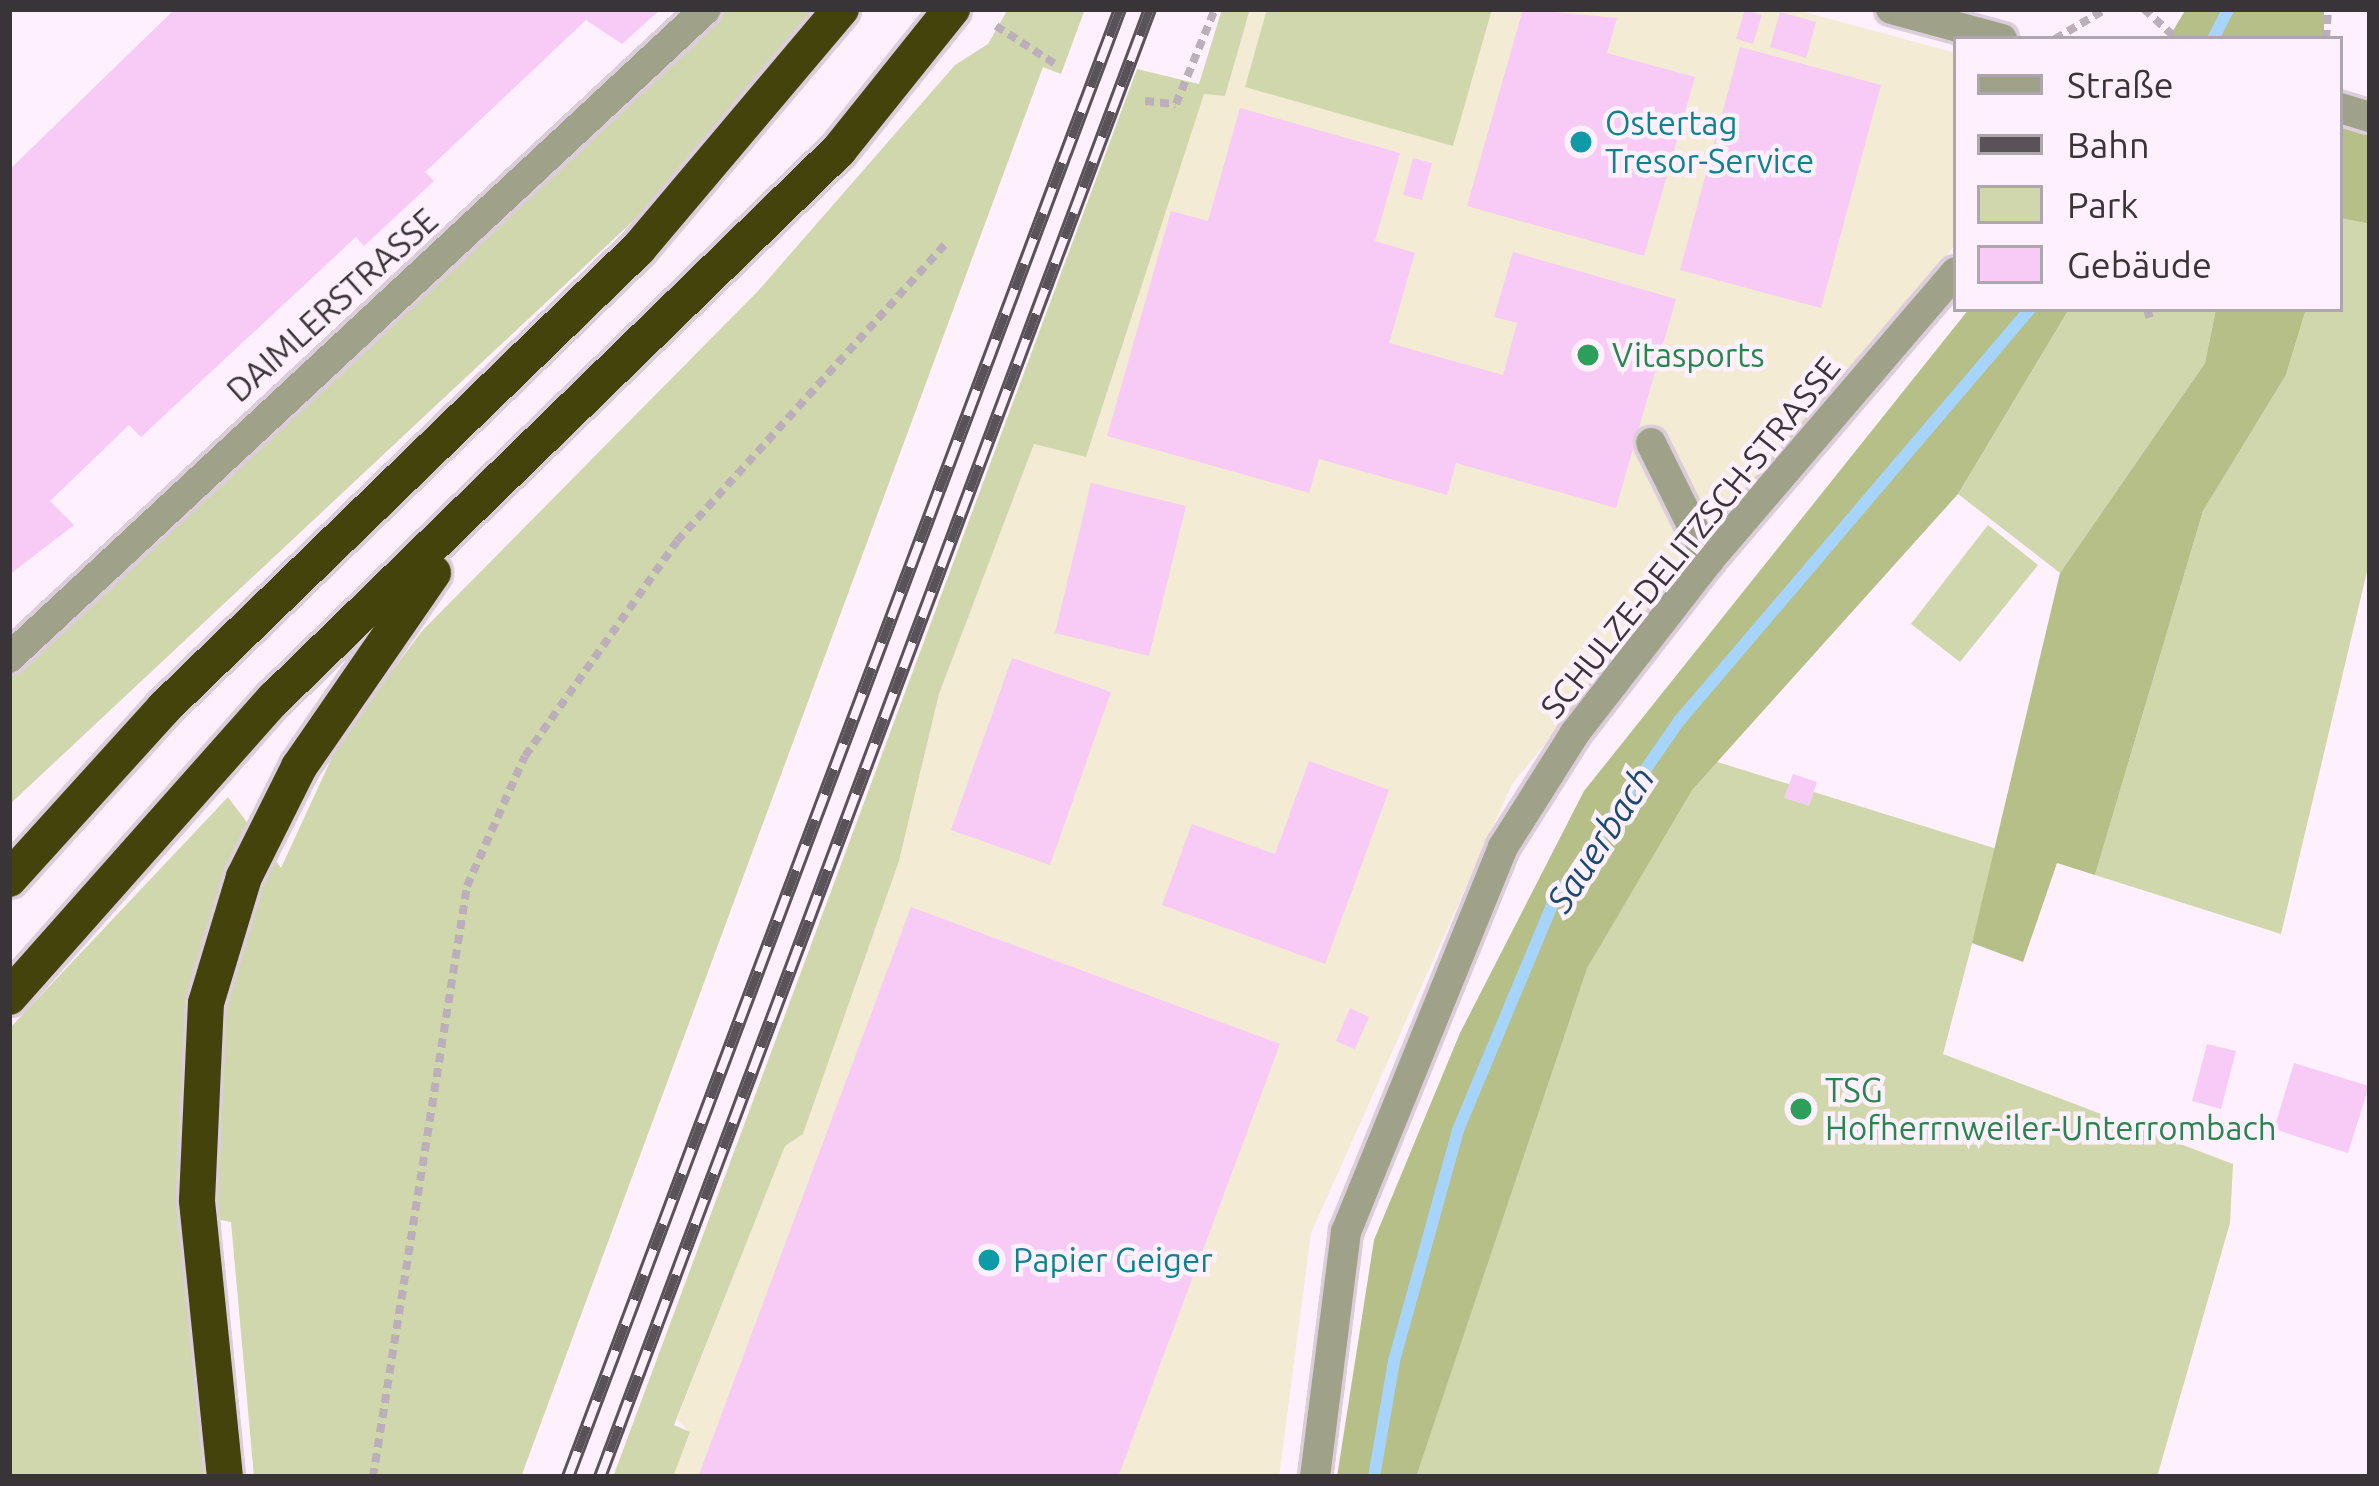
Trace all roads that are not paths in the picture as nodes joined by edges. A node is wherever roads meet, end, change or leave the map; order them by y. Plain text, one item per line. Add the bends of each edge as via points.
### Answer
1 (706, 9) edge
2 (841, 9) edge
3 (952, 9) edge
4 (1891, 9) edge
5 (1941, 16) edge
6 (1994, 36) edge
7 (1953, 275) edge
8 (1651, 443) dead end
9 (519, 468) junction
10 (1709, 560) junction
11 (9, 658) edge
12 (9, 878) edge
13 (9, 997) edge
14 (225, 1477) edge
15 (1315, 1477) edge

1 - 11 street, DAIMLERSTRASSE via 202,468
2 - 12 highway via 640,248 164,708
3 - 9 highway via 839,150
4 - 5 street
5 - 6 street
7 - 10 street, SCHULZE-DELITZSCH-STRASSE
8 - 10 street
9 - 13 highway via 274,699
9 - 14 highway via 363,664 299,767 244,877 206,1003 197,1200
10 - 15 street, SCHULZE-DELITZSCH-STRASSE via 1575,734 1502,847 1346,1232

